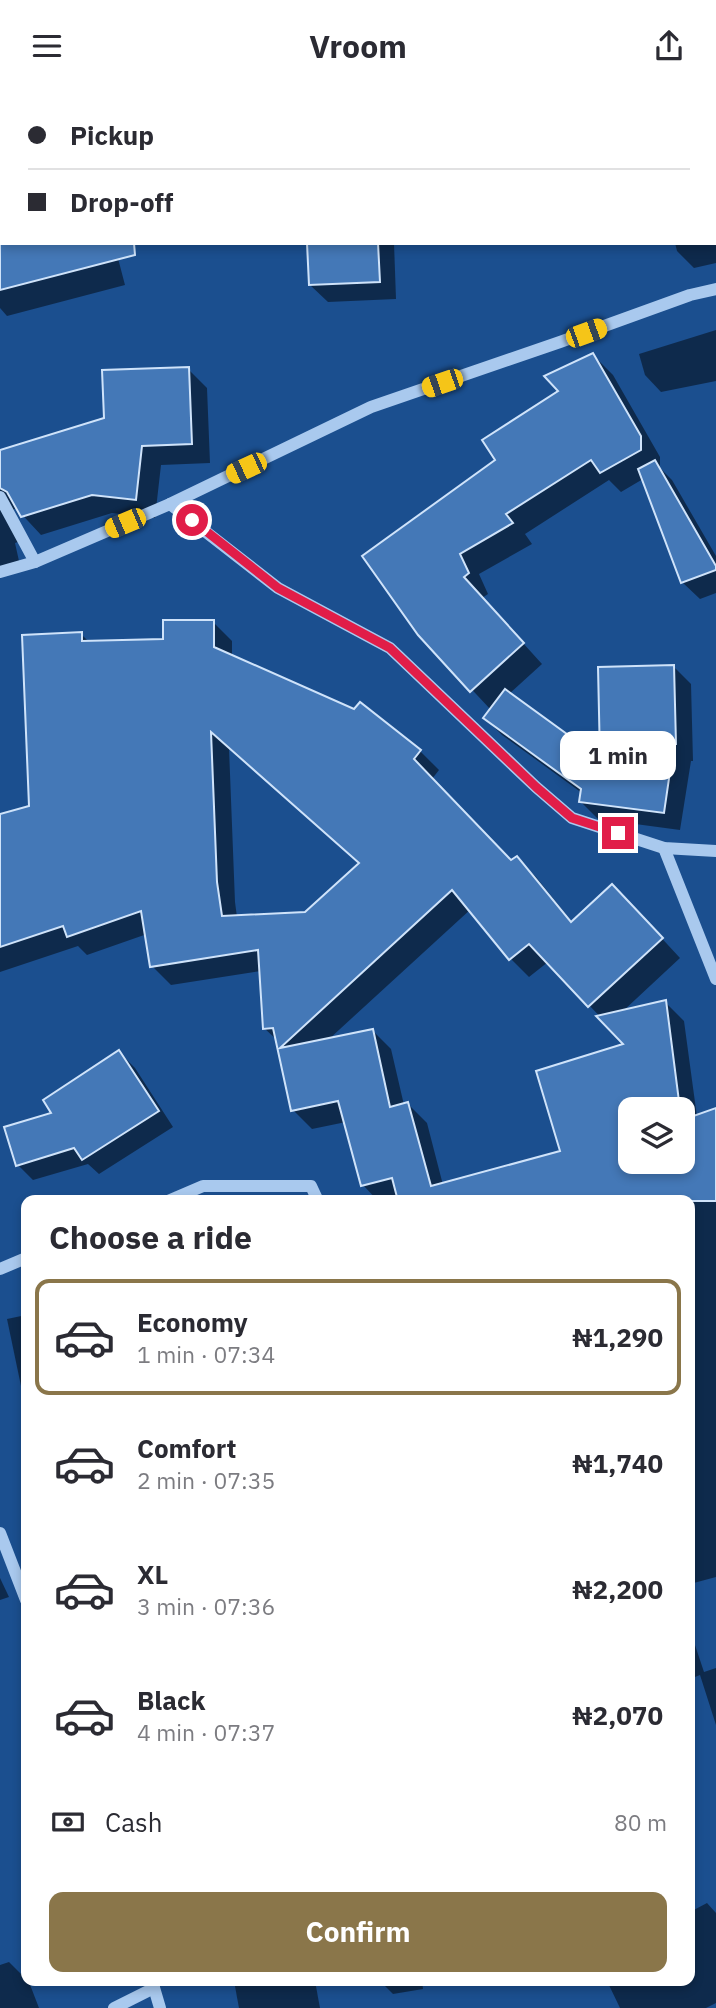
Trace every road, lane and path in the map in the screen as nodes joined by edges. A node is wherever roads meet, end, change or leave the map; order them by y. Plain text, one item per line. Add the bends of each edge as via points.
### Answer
1 (716, 289) edge
2 (0, 497) edge
3 (170, 504) junction
4 (35, 562) junction
5 (0, 572) edge
6 (664, 848) junction
7 (716, 851) edge
8 (716, 979) edge
9 (182, 1195) edge
10 (316, 1195) edge
11 (21, 1260) edge
12 (0, 1269) edge
13 (0, 1533) edge
14 (21, 1587) edge
15 (150, 1986) edge
16 (154, 1986) edge
17 (114, 2008) edge
18 (160, 2008) edge

1 - 3 street via 371,407
2 - 4 street
3 - 4 street
3 - 6 street via 278,588 390,648 572,818
4 - 5 street
6 - 7 street
6 - 8 street
9 - 10 street via 203,1186 312,1186
11 - 12 street
13 - 14 street
15 - 17 street
16 - 18 street

